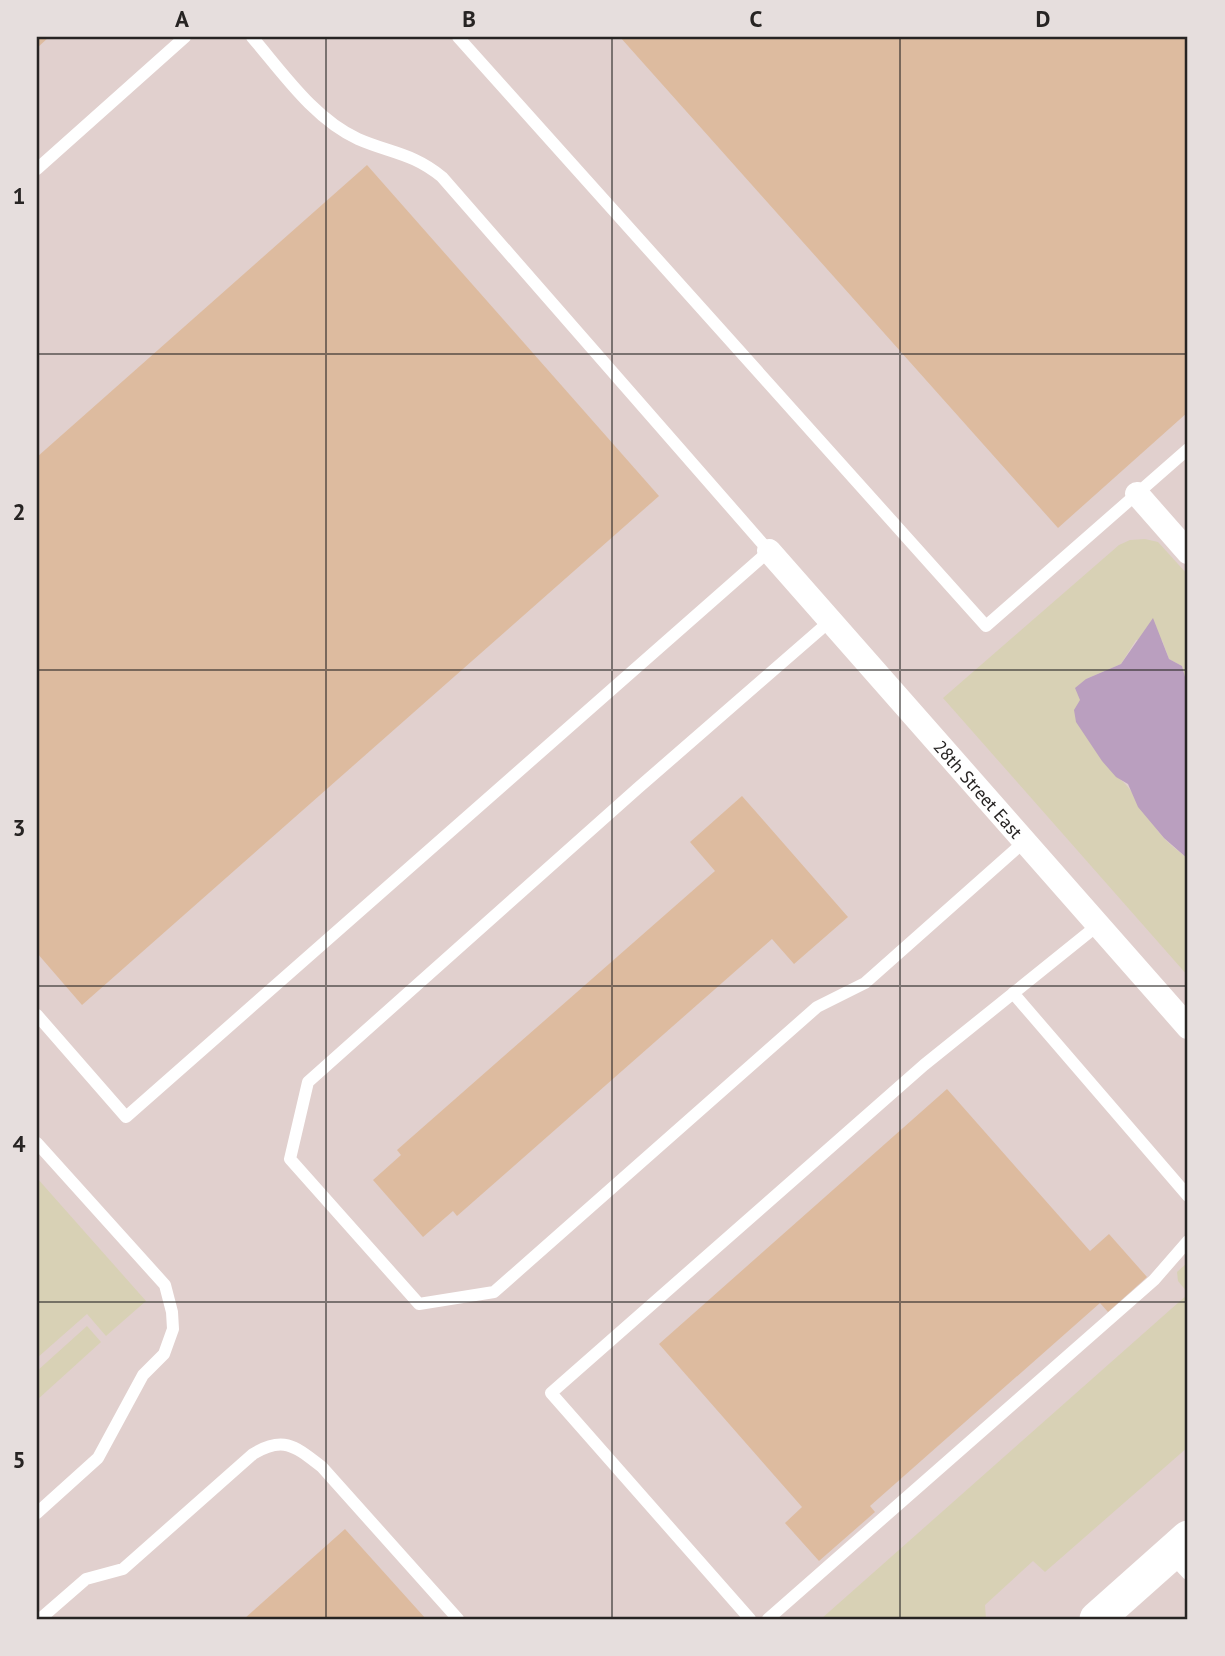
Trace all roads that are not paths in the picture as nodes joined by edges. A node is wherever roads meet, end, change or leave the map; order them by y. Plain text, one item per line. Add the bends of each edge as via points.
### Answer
1 (185, 37) edge
2 (252, 37) edge
3 (458, 37) edge
4 (37, 169) edge
5 (1188, 449) edge
6 (1137, 494) junction
7 (769, 551) junction
8 (1188, 552) edge
9 (830, 621) junction
10 (1025, 841) junction
11 (1098, 925) junction
12 (1013, 993) junction
13 (37, 1015) edge
14 (1188, 1027) edge
15 (37, 1143) edge
16 (1188, 1196) edge
17 (1188, 1241) edge
18 (37, 1513) edge
19 (1182, 1555) edge
20 (40, 1619) edge
21 (458, 1619) edge
22 (750, 1619) edge
23 (768, 1619) edge
24 (1097, 1619) edge

1 - 4 lane
2 - 7 lane via 336,126 408,155 442,177
3 - 6 lane via 986,625
5 - 6 lane
6 - 8 street
7 - 9 street, 28th Street East
7 - 13 lane via 126,1116
9 - 10 street, 28th Street East
9 - 10 lane via 309,1083 290,1158 419,1304 494,1292 817,1007 865,983
10 - 11 street, 28th Street East
11 - 12 lane
11 - 14 street, 28th Street East
12 - 16 lane
12 - 22 lane via 924,1065 551,1393
15 - 18 lane via 165,1285 173,1329 164,1354 143,1375 99,1458
17 - 23 lane via 1154,1280
19 - 24 main road
20 - 21 lane via 86,1579 123,1569 253,1454 266,1445 281,1443 298,1448 322,1467

